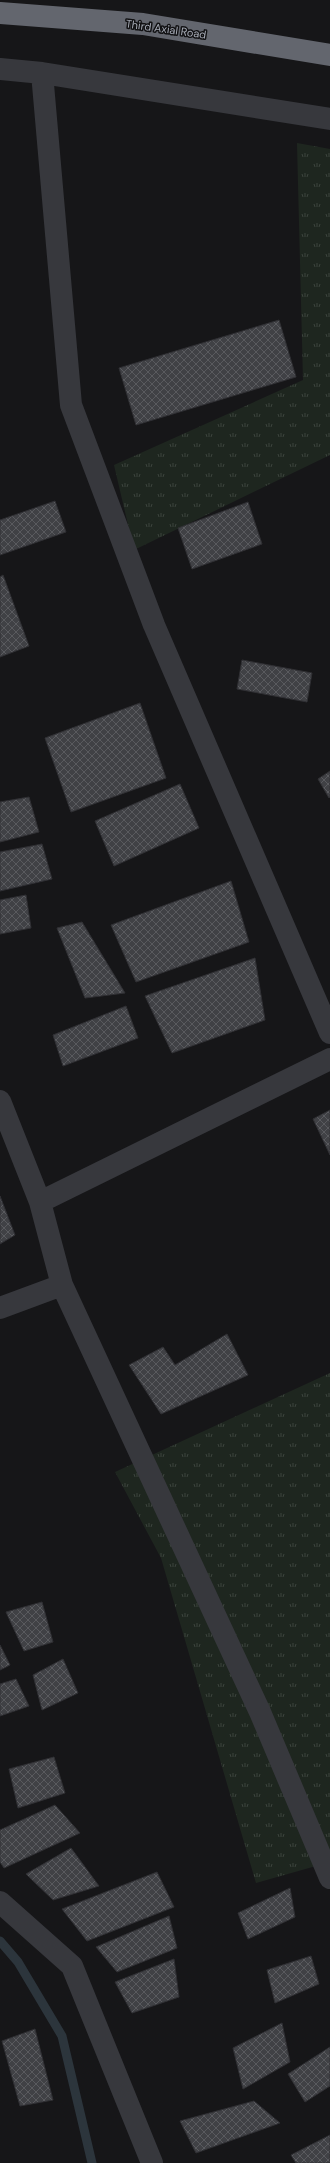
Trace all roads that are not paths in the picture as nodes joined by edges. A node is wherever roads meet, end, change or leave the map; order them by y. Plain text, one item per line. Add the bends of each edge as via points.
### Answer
1 (0, 13) edge
2 (330, 55) edge
3 (0, 69) edge
4 (42, 73) junction
5 (330, 119) edge
6 (330, 1033) edge
7 (330, 1059) edge
8 (0, 1101) edge
9 (40, 1202) junction
10 (62, 1285) junction
11 (0, 1308) edge
12 (330, 1878) edge
13 (0, 1902) edge
14 (152, 2163) edge

1 - 2 highway, Third Axial Road via 143,24
3 - 4 street
4 - 5 street
4 - 6 street via 71,405 154,626
7 - 9 street
8 - 9 street
9 - 10 street
10 - 11 street
10 - 12 street via 260,1712
13 - 14 street via 72,1966

